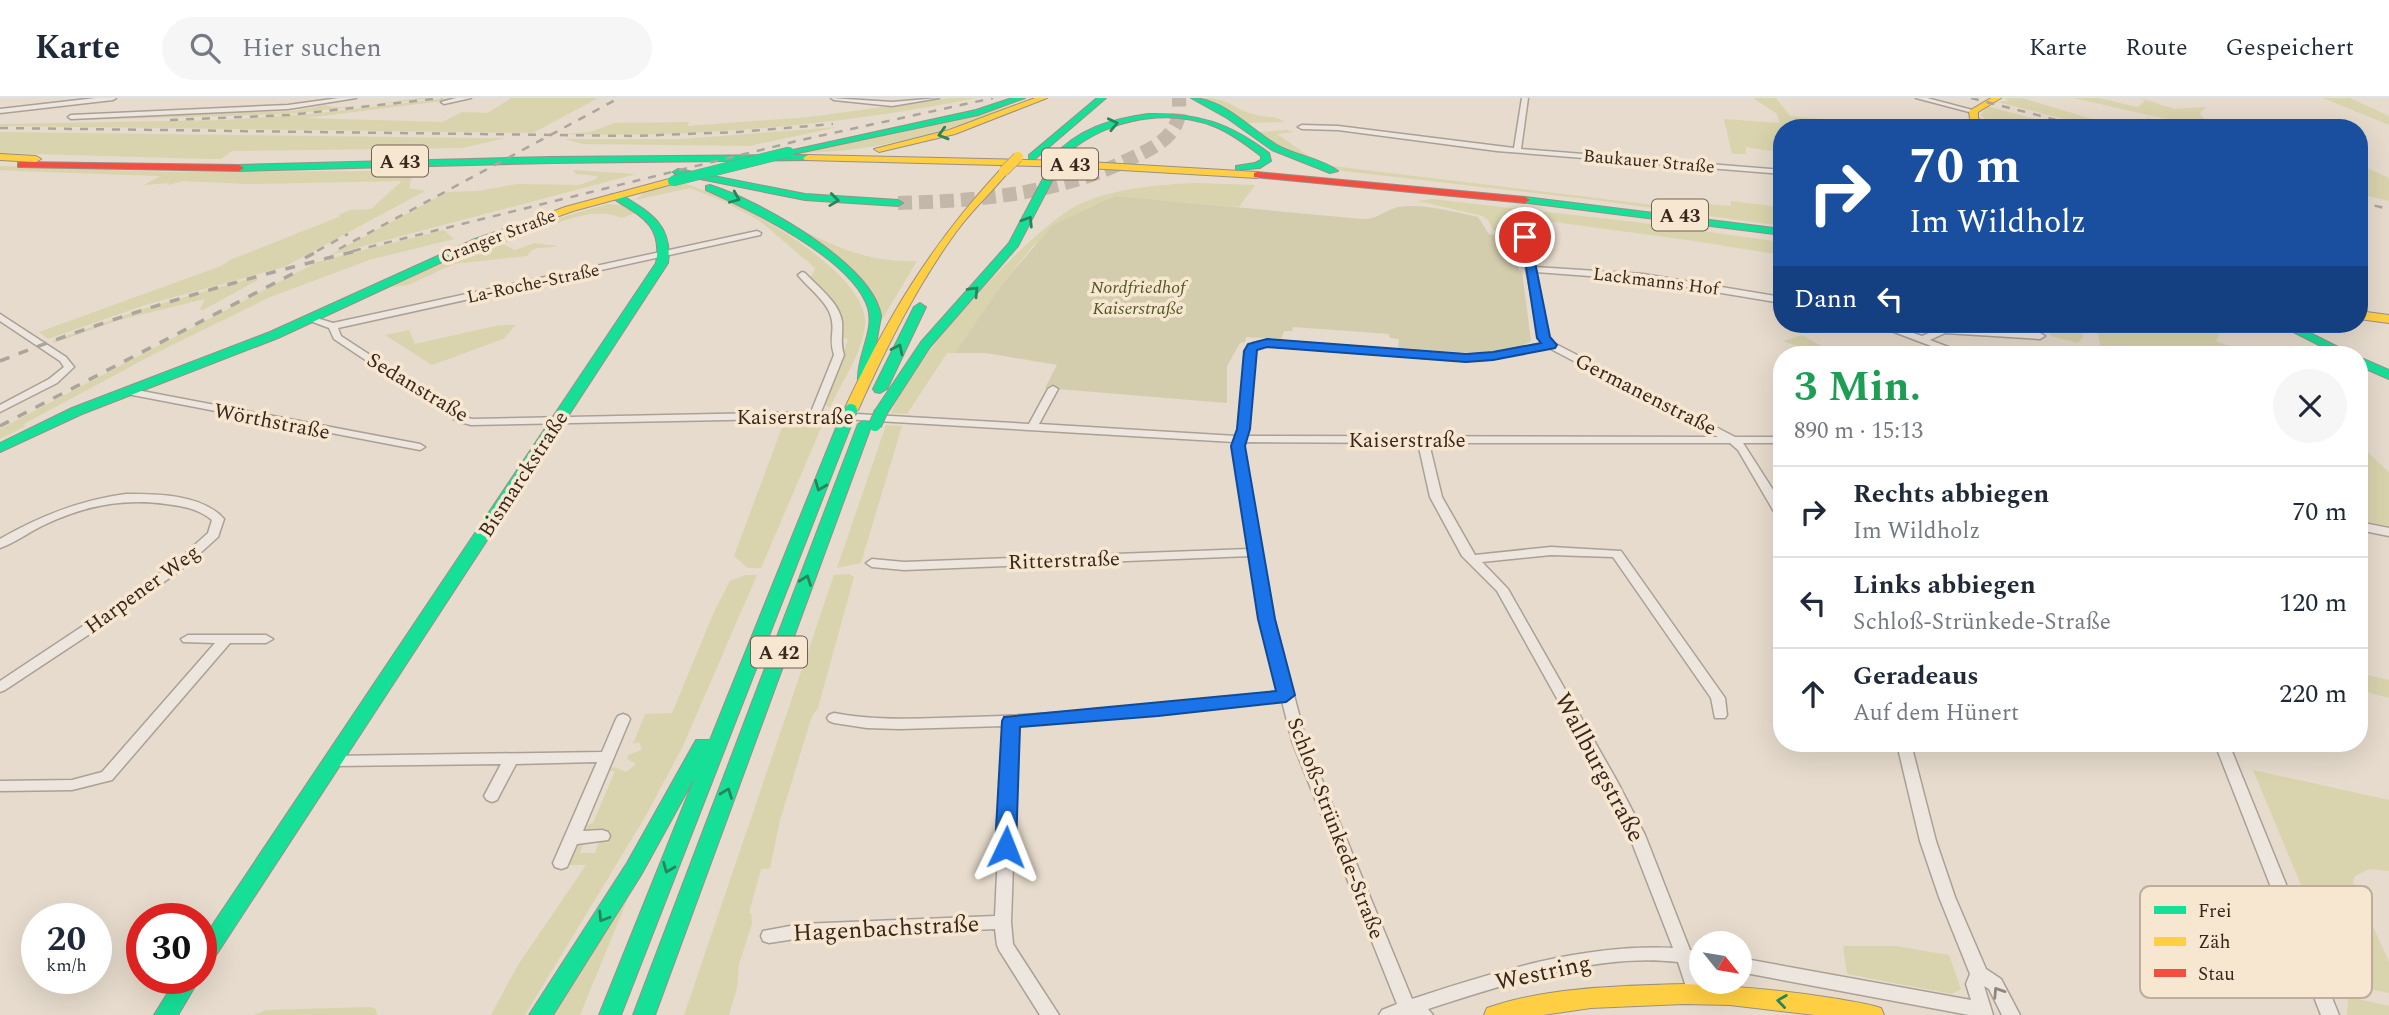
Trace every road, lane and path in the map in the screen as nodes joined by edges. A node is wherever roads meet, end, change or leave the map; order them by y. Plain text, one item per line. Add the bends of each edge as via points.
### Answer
1 (113, 98) edge
2 (353, 98) edge
3 (468, 98) edge
4 (834, 98) edge
5 (936, 98) edge
6 (1021, 98) edge
7 (1043, 98) edge
8 (1087, 98) edge
9 (1102, 98) edge
10 (1195, 98) edge
11 (1525, 98) edge
12 (1919, 98) edge
13 (1997, 98) edge
14 (444, 102) dead end
15 (0, 111) edge
16 (1973, 111) junction
17 (71, 117) dead end
18 (1974, 119) edge
19 (1303, 127) dead end
20 (1517, 150) junction
21 (794, 154) junction
22 (0, 157) edge
23 (0, 164) edge
24 (1012, 164) junction
25 (21, 165) junction
26 (1206, 167) junction
27 (572, 170) junction
28 (1773, 171) edge
29 (1434, 186) junction
30 (616, 196) junction
31 (898, 203) tunnel mouth
32 (1523, 227) dead end
33 (1773, 229) edge
34 (1773, 229) edge
35 (757, 233) dead end
36 (955, 238) junction
37 (665, 255) junction
38 (940, 257) junction
39 (1530, 269) junction
40 (802, 275) dead end
41 (1773, 299) edge
42 (2368, 314) edge
43 (0, 317) edge
44 (2389, 317) edge
45 (310, 319) junction
46 (332, 326) junction
47 (1906, 333) edge
48 (1937, 333) edge
49 (1992, 333) edge
50 (2302, 333) edge
51 (2040, 336) dead end
52 (1924, 339) junction
53 (1550, 345) junction
54 (1942, 346) edge
55 (2329, 346) edge
56 (2368, 364) edge
57 (2389, 375) edge
58 (864, 381) junction
59 (1053, 389) dead end
60 (126, 391) junction
61 (0, 409) edge
62 (815, 415) junction
63 (873, 418) junction
64 (558, 421) junction
65 (1032, 428) junction
66 (1240, 439) junction
67 (1423, 440) junction
68 (1733, 440) junction
69 (1773, 440) edge
70 (420, 447) dead end
71 (0, 449) edge
72 (1773, 500) edge
73 (2368, 528) edge
74 (2389, 532) edge
75 (0, 544) edge
76 (1256, 552) junction
77 (1474, 559) junction
78 (872, 564) dead end
79 (188, 639) dead end
80 (226, 639) junction
81 (266, 639) dead end
82 (0, 687) edge
83 (738, 691) junction
84 (1286, 695) junction
85 (1720, 715) dead end
86 (834, 718) dead end
87 (623, 719) dead end
88 (1011, 721) junction
89 (1906, 752) edge
90 (2225, 752) edge
91 (607, 757) junction
92 (510, 760) junction
93 (333, 761) junction
94 (0, 786) edge
95 (492, 796) dead end
96 (602, 836) dead end
97 (572, 838) junction
98 (561, 863) dead end
99 (2279, 886) edge
100 (1003, 922) junction
101 (769, 936) dead end
102 (217, 937) edge
103 (1689, 949) edge
104 (1689, 956) edge
105 (1752, 967) edge
106 (1979, 974) junction
107 (1689, 991) edge
108 (179, 994) edge
109 (1723, 994) edge
110 (2323, 998) edge
111 (1406, 1011) edge
112 (1983, 1013) edge
113 (165, 1015) edge
114 (540, 1015) edge
115 (610, 1015) edge
116 (644, 1015) edge
117 (1049, 1015) edge
118 (1388, 1015) edge
119 (1424, 1015) edge
120 (1495, 1015) edge
121 (1873, 1015) edge
122 (2011, 1015) edge
123 (2330, 1015) edge

1 - 15 street
2 - 17 street via 288,107
3 - 14 street
4 - 5 street via 892,104
6 - 21 main road, Cranger Straße
7 -> 21 main road via 911,143 858,152
8 - 24 main road, A 42
9 - 24 main road, A 42
10 - 29 main road via 1306,162 1347,174
11 - 20 street
12 - 16 street
13 - 16 main road
16 - 18 main road
19 - 20 street, Baukauer Straße
20 - 28 street, Baukauer Straße
21 - 22 main road, A 43 via 278,163
21 - 26 main road, A 43
21 - 30 main road, Cranger Straße, bridge
23 - 25 main road, A 43
24 - 36 main road, A 42 via 989,204
24 - 36 main road via 958,213
25 - 27 main road via 142,171
25 - 34 main road, A 43 via 241,168 593,160 1007,162 1205,170 1402,186
26 - 29 main road, A 43
63 -> 26 main road via 919,351 1017,239 1054,166 1074,139 1123,122 1191,119 1216,124 1266,155 1262,163 1248,168
27 -> 31 main road via 685,173 840,201
27 -> 58 main road via 661,176 712,188 770,215 822,251 850,274 873,304 875,323 860,369
29 - 33 main road, A 43
30 - 37 main road via 658,226 666,240
30 - 45 main road, Cranger Straße via 479,241
32 - 39 street, Germanenstraße
35 - 37 street, La-Roche-Straße
36 - 38 main road, A 42
37 - 46 street, La-Roche-Straße
37 - 64 main road, Bismarckstraße
38 - 58 main road, A 42 via 897,315
63 -> 38 main road, A 42
39 - 41 street, Lackmanns Hof via 1643,277
39 - 53 street, Germanenstraße via 1544,338
40 - 62 street via 831,306 836,320 839,355
42 - 44 main road
43 - 61 street via 69,364 53,381
45 - 46 street, La-Roche-Straße
45 - 60 main road, Cranger Straße
46 - 64 street, Sedanstraße via 337,337 461,419
47 - 52 street
48 - 52 street
49 - 51 street
50 - 55 main road
52 - 54 street
53 - 66 street, Schloß-Strünkede-Straße via 1466,358 1256,345 1250,351
53 - 68 street, Germanenstraße
56 - 57 main road
58 -> 83 main road, A 42
59 - 65 street
60 - 70 street, Wörthstraße
60 - 71 main road, Cranger Straße via 63,416
62 - 64 street, Kaiserstraße
62 - 65 street, Kaiserstraße
116 -> 63 main road, A 42 via 856,447
64 - 93 main road, Bismarckstraße
65 - 66 street, Kaiserstraße
66 - 67 street, Kaiserstraße
66 - 76 street, Schloß-Strünkede-Straße
67 - 68 street, Kaiserstraße
67 - 77 street, Wallburgstraße via 1436,497 1466,553
68 - 69 street, Kaiserstraße
68 - 72 street, Germanenstraße
73 - 74 street
75 - 82 street, Harpener Weg via 63,511 122,497 180,502 218,519 214,534 183,562
76 - 78 street, Ritterstraße
76 - 84 street, Schloß-Strünkede-Straße
77 - 85 street via 1551,551 1617,554 1718,698
77 - 103 street, Wallburgstraße via 1502,589 1610,781
79 - 80 street
80 - 81 street
80 - 94 street via 107,776 72,785
83 -> 114 main road via 713,726 634,869
83 -> 115 main road, A 42
84 - 88 street
84 - 111 street, Schloß-Strünkede-Straße via 1299,741
86 - 88 street via 867,725
87 - 91 street
88 - 100 street
89 - 106 street via 1932,852
90 - 99 street
91 - 92 street
91 - 97 street
92 - 93 street via 502,756
92 - 95 street
93 - 102 main road, Bismarckstraße
96 - 97 street
97 - 98 street
100 - 101 street, Hagenbachstraße
100 - 117 street via 1005,945
104 - 111 street, Westring via 1652,953 1570,964 1514,975
105 - 112 street
106 - 112 street via 1975,985
122 -> 106 street via 1995,984
107 - 120 main road, Westring via 1592,995
108 - 113 main road
121 -> 109 main road, Westring
110 - 123 street
111 - 118 street, Westring
111 - 119 street

